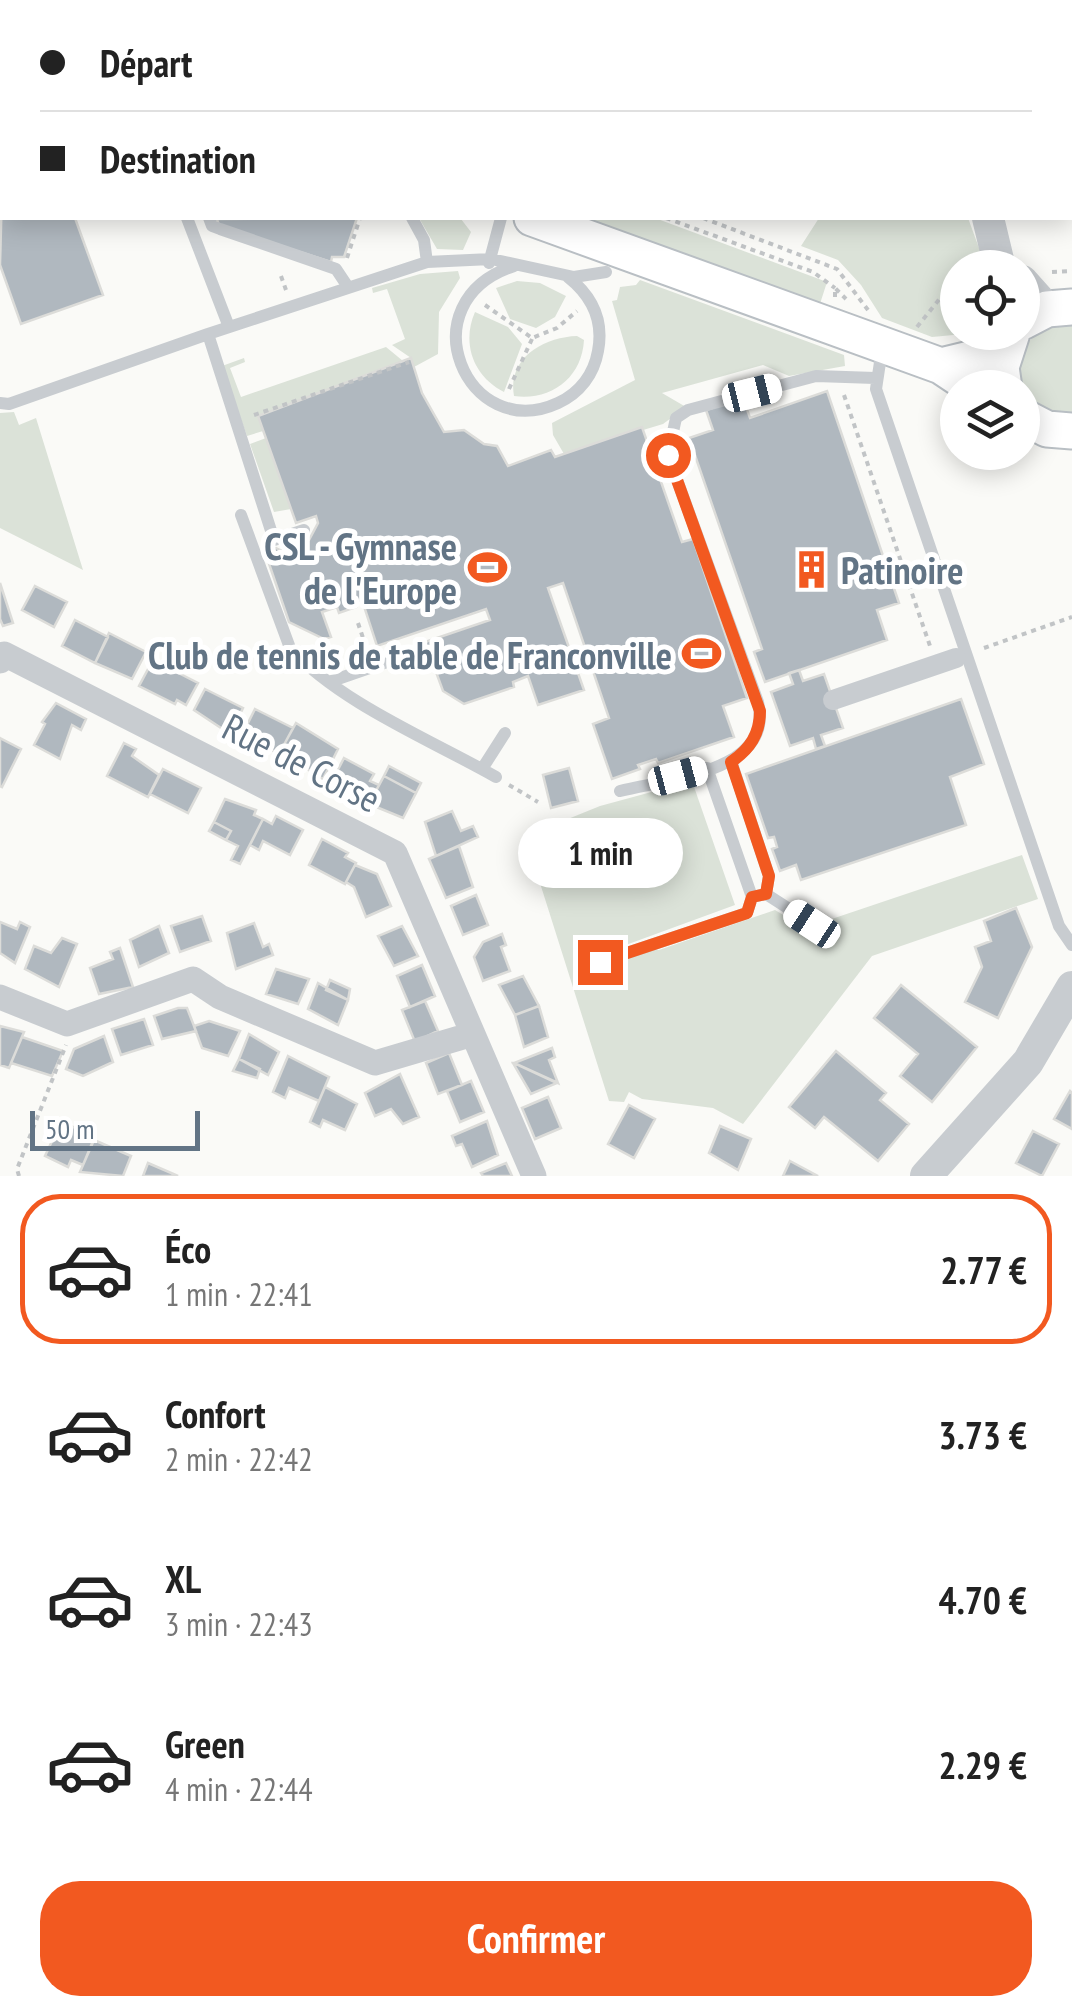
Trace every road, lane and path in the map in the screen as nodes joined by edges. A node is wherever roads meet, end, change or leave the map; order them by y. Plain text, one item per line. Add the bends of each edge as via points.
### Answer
1 (188, 220) edge
2 (210, 220) edge
3 (359, 220) edge
4 (413, 220) edge
5 (501, 220) edge
6 (536, 220) edge
7 (671, 220) edge
8 (708, 220) edge
9 (989, 222) edge
10 (996, 250) edge
11 (1003, 250) edge
12 (492, 259) junction
13 (428, 262) junction
14 (618, 264) junction
15 (340, 266) dead end
16 (514, 266) junction
17 (566, 276) junction
18 (481, 281) junction
19 (348, 286) junction
20 (835, 288) dead end
21 (940, 293) edge
22 (469, 294) junction
23 (592, 304) junction
24 (578, 311) dead end
25 (229, 327) junction
26 (208, 334) junction
27 (532, 338) junction
28 (886, 344) junction
29 (976, 350) edge
30 (408, 362) dead end
31 (941, 366) junction
32 (947, 370) edge
33 (844, 376) junction
34 (508, 394) dead end
35 (0, 403) edge
36 (234, 418) junction
37 (1040, 426) edge
38 (1069, 434) edge
39 (241, 516) dead end
40 (304, 530) dead end
41 (1072, 617) edge
42 (358, 623) dead end
43 (404, 656) dead end
44 (954, 659) junction
45 (0, 661) edge
46 (373, 667) junction
47 (329, 682) junction
48 (833, 700) dead end
49 (505, 733) dead end
50 (731, 762) junction
51 (707, 768) junction
52 (482, 770) junction
53 (496, 778) joint
54 (620, 791) dead end
55 (538, 802) dead end
56 (759, 896) junction
57 (812, 924) dead end
58 (1072, 945) edge
59 (600, 962) dead end
60 (1072, 987) edge
61 (0, 997) edge
62 (75, 1023) junction
63 (473, 1034) junction
64 (18, 1176) edge
65 (534, 1176) edge
66 (926, 1176) edge

1 - 25 lane
2 - 19 lane via 220,230 336,270
3 - 15 path
4 - 13 lane
5 - 12 lane
6 - 14 main road
7 - 20 path via 813,272
8 - 28 path via 838,269
9 - 10 street
9 - 11 street
12 - 13 lane
12 - 16 lane
12 - 18 lane
13 - 19 lane
14 - 17 lane
14 - 23 lane via 593,292
14 - 28 main road
16 - 17 lane
16 - 18 lane
17 - 23 lane
18 - 22 lane
19 - 25 lane
21 - 28 path
22 - 23 lane via 455,332 463,371 490,400 518,409 566,400 589,376 600,338
22 - 27 path
24 - 27 path
25 - 26 lane
26 - 35 lane
26 - 36 lane
27 - 34 path
28 - 31 main road
28 - 33 lane
28 - 58 lane via 940,582 1016,808
29 - 31 main road
30 - 36 path
31 - 32 main road
33 - 44 path via 845,400
33 - 50 lane via 816,376 688,410 672,426 668,455 760,711 749,748
36 - 40 lane via 274,540
37 - 38 main road
39 - 47 lane via 290,648
41 - 44 path
42 - 46 path
43 - 46 lane
44 - 48 street
45 - 63 street, Rue de Corse via 4,654 395,854
46 - 47 lane
47 - 52 lane
49 - 52 lane
50 - 51 lane
50 - 56 lane via 769,876
51 - 54 lane
51 - 56 lane
52 - 53 lane
53 - 55 path
56 - 57 lane
56 - 59 lane via 747,913
60 - 66 street via 1028,1062
61 - 62 street
62 - 63 street via 193,979 220,997 375,1063
62 - 64 path
63 - 65 street, Rue de Corse

